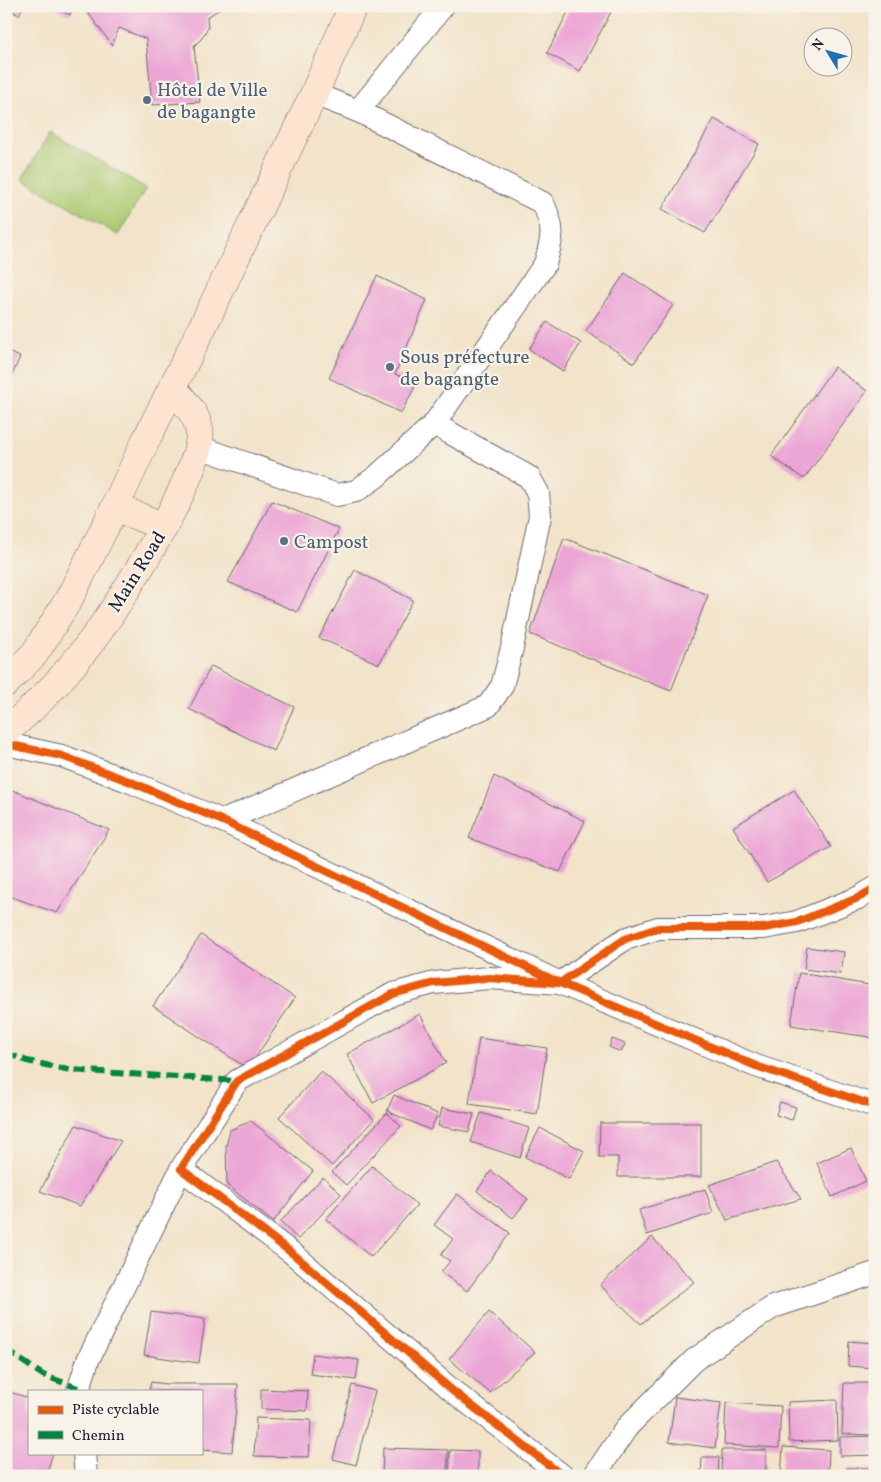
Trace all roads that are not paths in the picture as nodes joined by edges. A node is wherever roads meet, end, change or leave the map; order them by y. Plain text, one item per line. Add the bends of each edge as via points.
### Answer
1 (353, 6) edge
2 (443, 6) edge
3 (314, 94) junction
4 (358, 111) junction
5 (173, 388) junction
6 (434, 424) junction
7 (199, 448) junction
8 (115, 507) junction
9 (164, 527) junction
10 (6, 684) edge
11 (6, 731) edge
12 (6, 744) edge
13 (223, 821) junction
14 (875, 888) edge
15 (560, 983) junction
16 (875, 1106) edge
17 (181, 1168) junction
18 (875, 1273) edge
19 (78, 1390) edge
20 (84, 1454) edge
21 (86, 1476) edge
22 (563, 1476) edge
23 (594, 1476) edge

1 - 3 street
2 - 4 street
3 - 4 street
3 - 5 street
4 - 6 street via 543,203 551,221 552,239 545,264
5 - 7 street, Main Road via 194,416 200,430
5 - 8 street
6 - 7 street via 376,477 356,491 338,495
6 - 13 street via 529,477 538,493 540,516 502,686 488,706
7 - 9 street, Main Road
8 - 9 street
8 - 10 street via 68,599 35,653
9 - 11 street, Main Road via 142,566 90,642 50,692
12 - 13 street via 62,756
13 - 15 street
14 - 15 street via 797,922 764,928 658,928 625,939
15 - 16 street via 756,1066
15 - 17 street via 489,978 434,983 393,994 237,1082
17 - 19 street via 88,1360
17 - 22 street via 292,1253 454,1392
18 - 23 street via 773,1307 694,1360 627,1427
20 - 21 street

